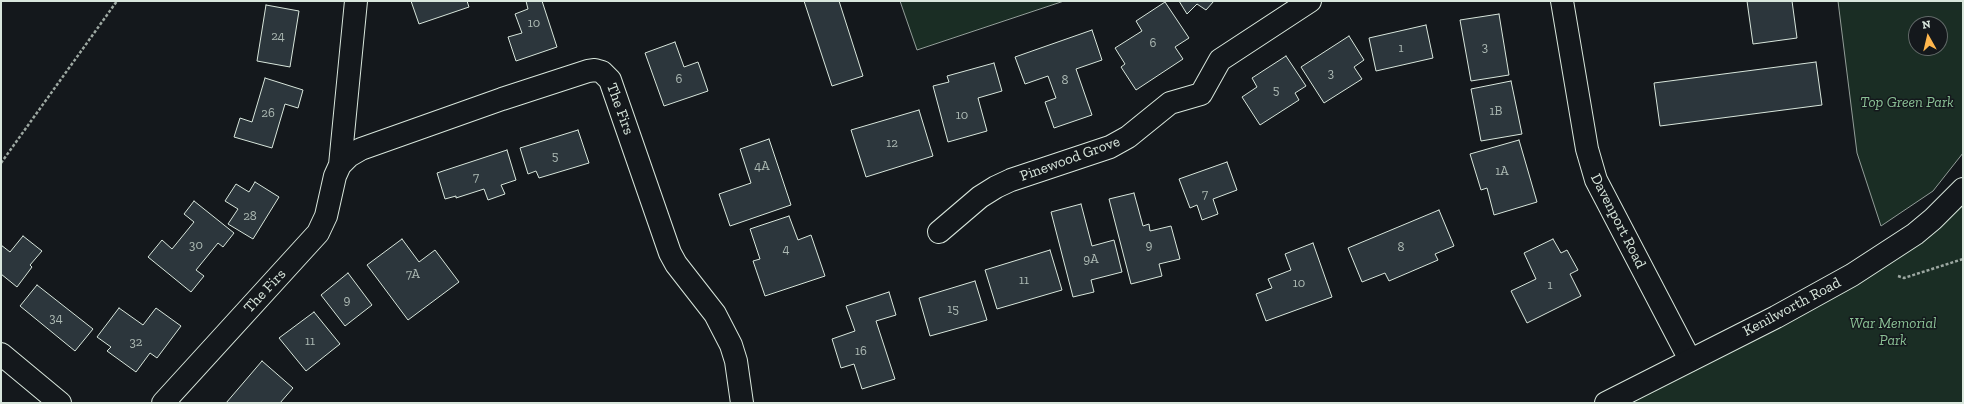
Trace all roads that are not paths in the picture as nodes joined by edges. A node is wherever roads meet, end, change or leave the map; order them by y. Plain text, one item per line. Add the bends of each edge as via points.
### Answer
1 (356, 1) edge
2 (1310, 1) edge
3 (1562, 1) edge
4 (340, 165) junction
5 (1963, 189) edge
6 (938, 232) dead end
7 (1, 354) edge
8 (1690, 360) junction
9 (60, 403) edge
10 (163, 403) edge
11 (742, 403) edge
12 (1606, 403) edge

1 - 4 street, The Firs
2 - 6 street, Pinewood Grove via 1220,60 1201,94 1170,103 1128,137 1110,147 996,187
3 - 8 street, Davenport Road via 1586,149 1596,180
4 - 10 street, The Firs via 331,187 323,225 315,237
4 - 11 street, The Firs via 361,149 588,71 602,72 610,80 670,253 715,314 731,345
5 - 8 street, Kenilworth Road via 1933,219 1889,252 1818,295
7 - 9 street
8 - 12 street, Kenilworth Road

